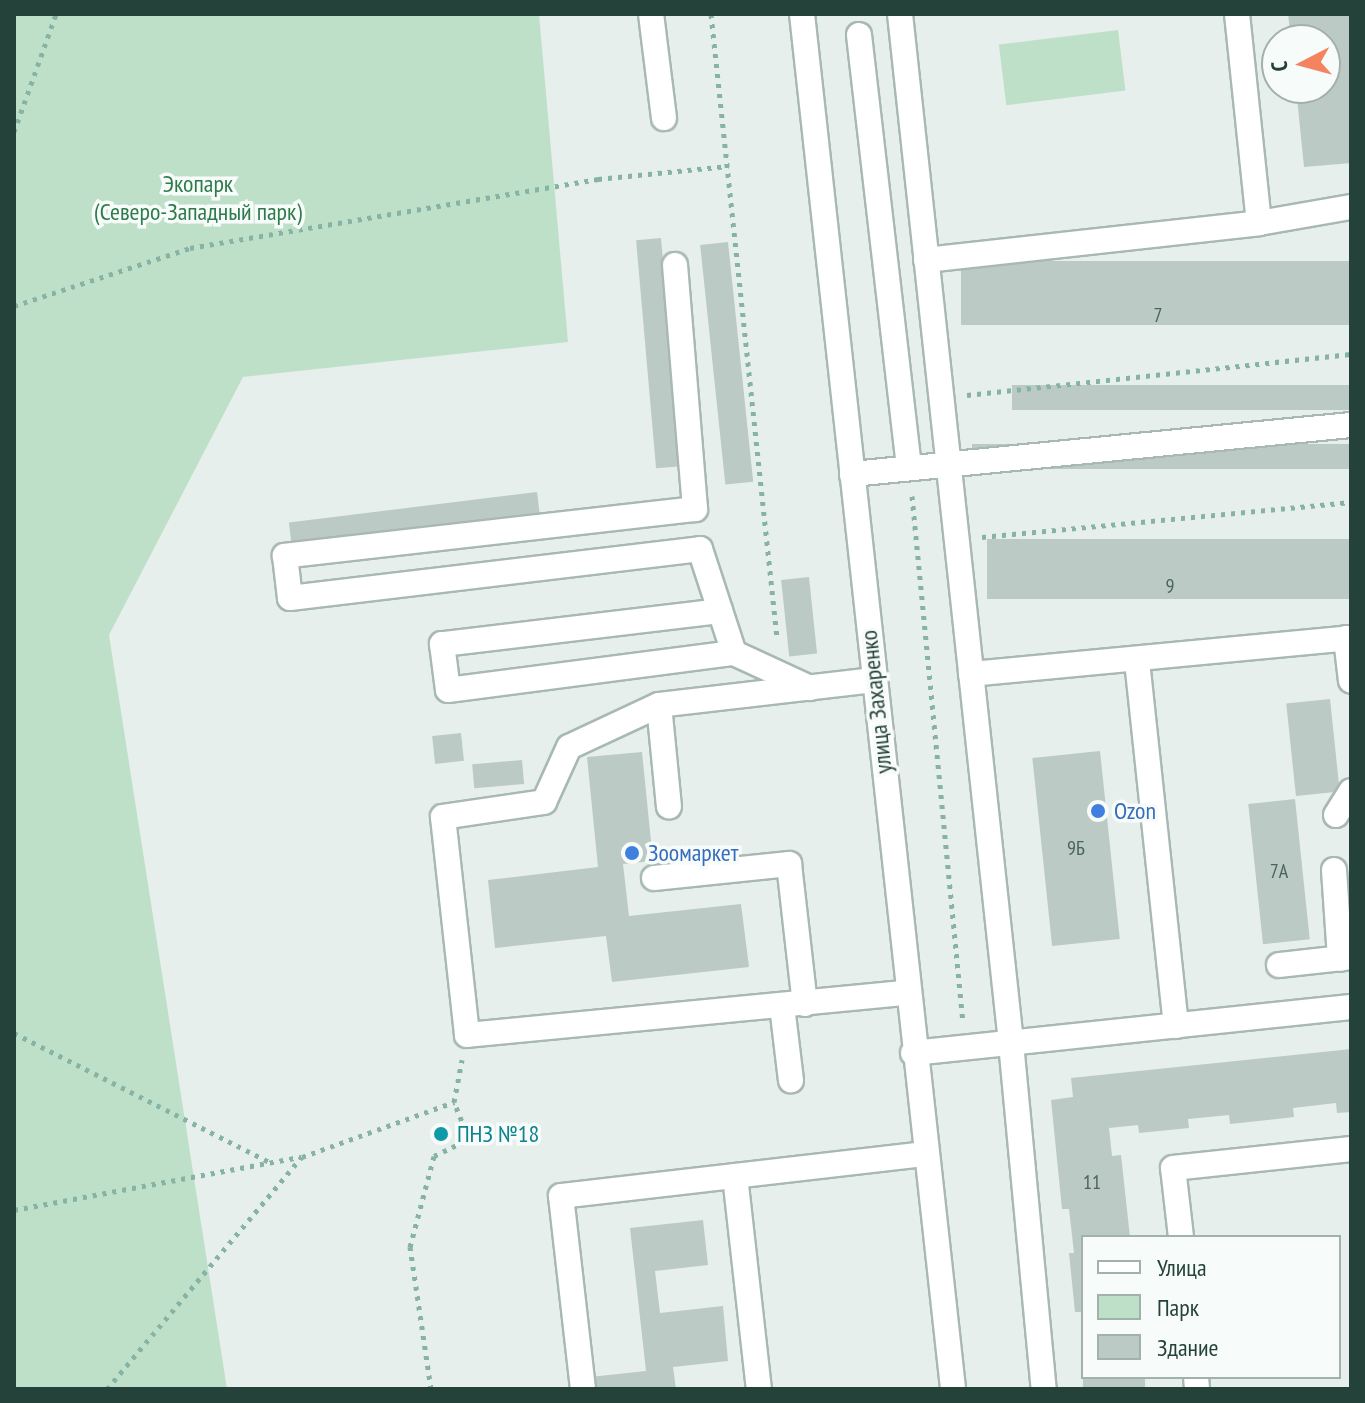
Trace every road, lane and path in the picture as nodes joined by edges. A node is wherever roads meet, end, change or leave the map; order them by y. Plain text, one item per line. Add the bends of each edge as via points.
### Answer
1 (56, 14) edge
2 (651, 14) edge
3 (711, 14) edge
4 (802, 14) edge
5 (900, 14) edge
6 (1237, 14) edge
7 (859, 35) dead end
8 (664, 118) dead end
9 (14, 132) edge
10 (728, 166) junction
11 (1351, 207) edge
12 (1259, 223) junction
13 (926, 260) junction
14 (675, 265) dead end
15 (14, 306) edge
16 (1351, 354) edge
17 (942, 397) junction
18 (1351, 425) edge
19 (950, 463) junction
20 (909, 468) junction
21 (852, 474) junction
22 (1351, 502) edge
23 (695, 509) junction
24 (957, 539) junction
25 (700, 549) junction
26 (720, 611) junction
27 (777, 638) dead end
28 (1348, 638) edge
29 (734, 653) junction
30 (1137, 661) junction
31 (971, 674) junction
32 (874, 680) junction
33 (1351, 681) edge
34 (810, 688) junction
35 (659, 705) junction
36 (1351, 791) edge
37 (669, 807) dead end
38 (1336, 815) dead end
39 (1334, 870) dead end
40 (654, 878) dead end
41 (1346, 958) edge
42 (1279, 965) dead end
43 (907, 993) junction
44 (794, 1005) junction
45 (1351, 1007) edge
46 (1176, 1026) junction
47 (14, 1033) edge
48 (467, 1035) junction
49 (1011, 1043) junction
50 (965, 1048) junction
51 (913, 1053) junction
52 (791, 1080) dead end
53 (454, 1102) junction
54 (1351, 1149) edge
55 (925, 1154) junction
56 (302, 1157) junction
57 (270, 1163) junction
58 (735, 1176) junction
59 (14, 1210) edge
60 (1181, 1235) edge
61 (107, 1389) edge
62 (431, 1389) edge
63 (583, 1389) edge
64 (759, 1389) edge
65 (953, 1389) edge
66 (1044, 1389) edge

1 - 9 path
2 - 8 street
3 - 10 path
4 - 21 street, улица Захаренко
5 - 13 street
6 - 12 street
7 - 20 street
10 - 15 path via 598,179 190,248
10 - 27 path
11 - 12 street
12 - 13 street
13 - 17 street
14 - 23 street
16 - 17 path
17 - 19 street
18 - 19 street
19 - 20 street
19 - 24 street
20 - 21 street
20 - 50 path
21 - 32 street, улица Захаренко
22 - 24 path
23 - 25 street
23 - 25 street via 285,556 290,598
24 - 31 street
25 - 26 street
26 - 29 street
26 - 29 street via 442,644 448,690
28 - 30 street
28 - 33 street
29 - 34 street
30 - 31 street
30 - 46 street
31 - 49 street
32 - 34 street
32 - 43 street, улица Захаренко
34 - 35 street
35 - 37 street
35 - 48 street via 569,747 544,802 443,817
36 - 38 street
39 - 41 street
40 - 44 street via 789,864
41 - 42 street
43 - 44 street
43 - 51 street, улица Захаренко
44 - 48 street
44 - 52 street
45 - 46 street
46 - 49 street
47 - 57 path
48 - 53 path
49 - 50 street
49 - 66 street
50 - 51 street
51 - 55 street, улица Захаренко
53 - 56 path
53 - 62 path via 469,1139 434,1156 410,1247
54 - 60 street via 1173,1168
55 - 58 street
55 - 65 street, улица Захаренко
56 - 57 path
56 - 61 path
57 - 59 path
58 - 63 street via 561,1196
58 - 64 street

